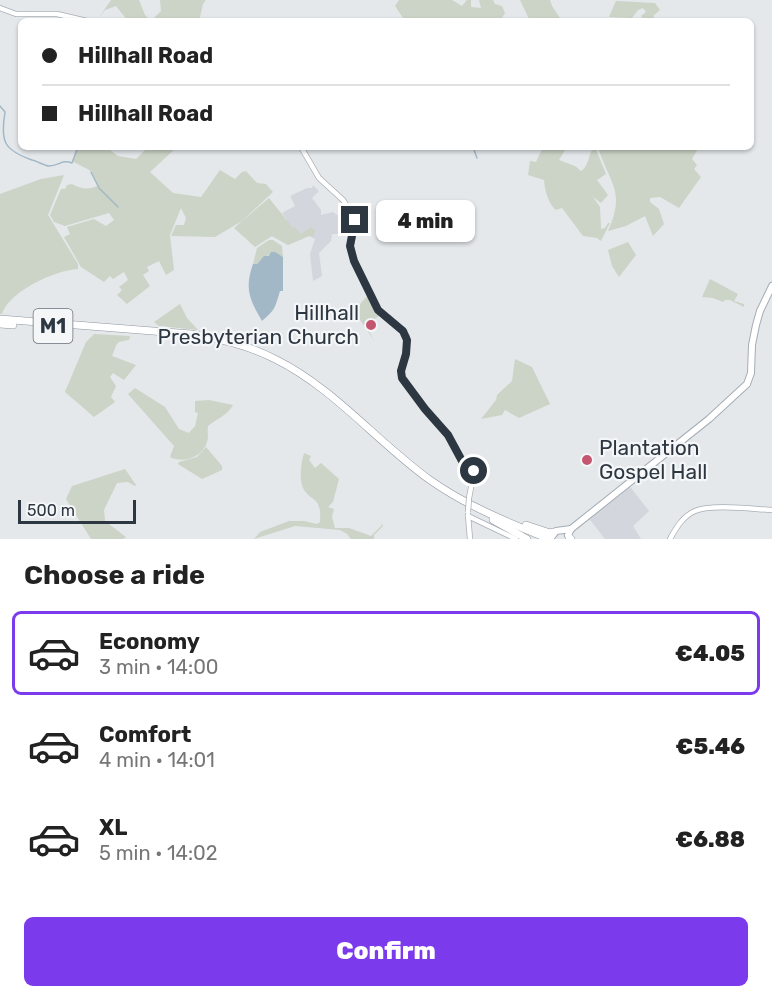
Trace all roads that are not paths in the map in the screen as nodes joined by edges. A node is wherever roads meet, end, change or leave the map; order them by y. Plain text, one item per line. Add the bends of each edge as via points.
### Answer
1 (0, 8) edge
2 (74, 18) edge
3 (303, 150) edge
4 (772, 286) edge
5 (0, 321) edge
6 (772, 510) edge
7 (468, 514) junction
8 (489, 516) junction
9 (569, 535) edge
10 (548, 537) edge
11 (470, 539) edge
12 (516, 539) edge
13 (527, 539) edge
14 (670, 539) edge

1 - 2 main road via 16,14
3 - 7 main road, bridge via 320,178 351,212 356,224 350,248 354,261 378,310 406,337 402,378 469,468 472,478
4 - 9 main road via 756,325 747,384
5 - 8 highway, M1 via 198,338 268,358 311,384 427,481
5 - 8 highway, M1 via 191,334 264,354 320,388 432,481
6 - 14 main road via 698,510 680,523
7 - 11 main road
7 - 12 main road
8 - 10 highway, M1
8 - 13 highway
9 - 10 main road

